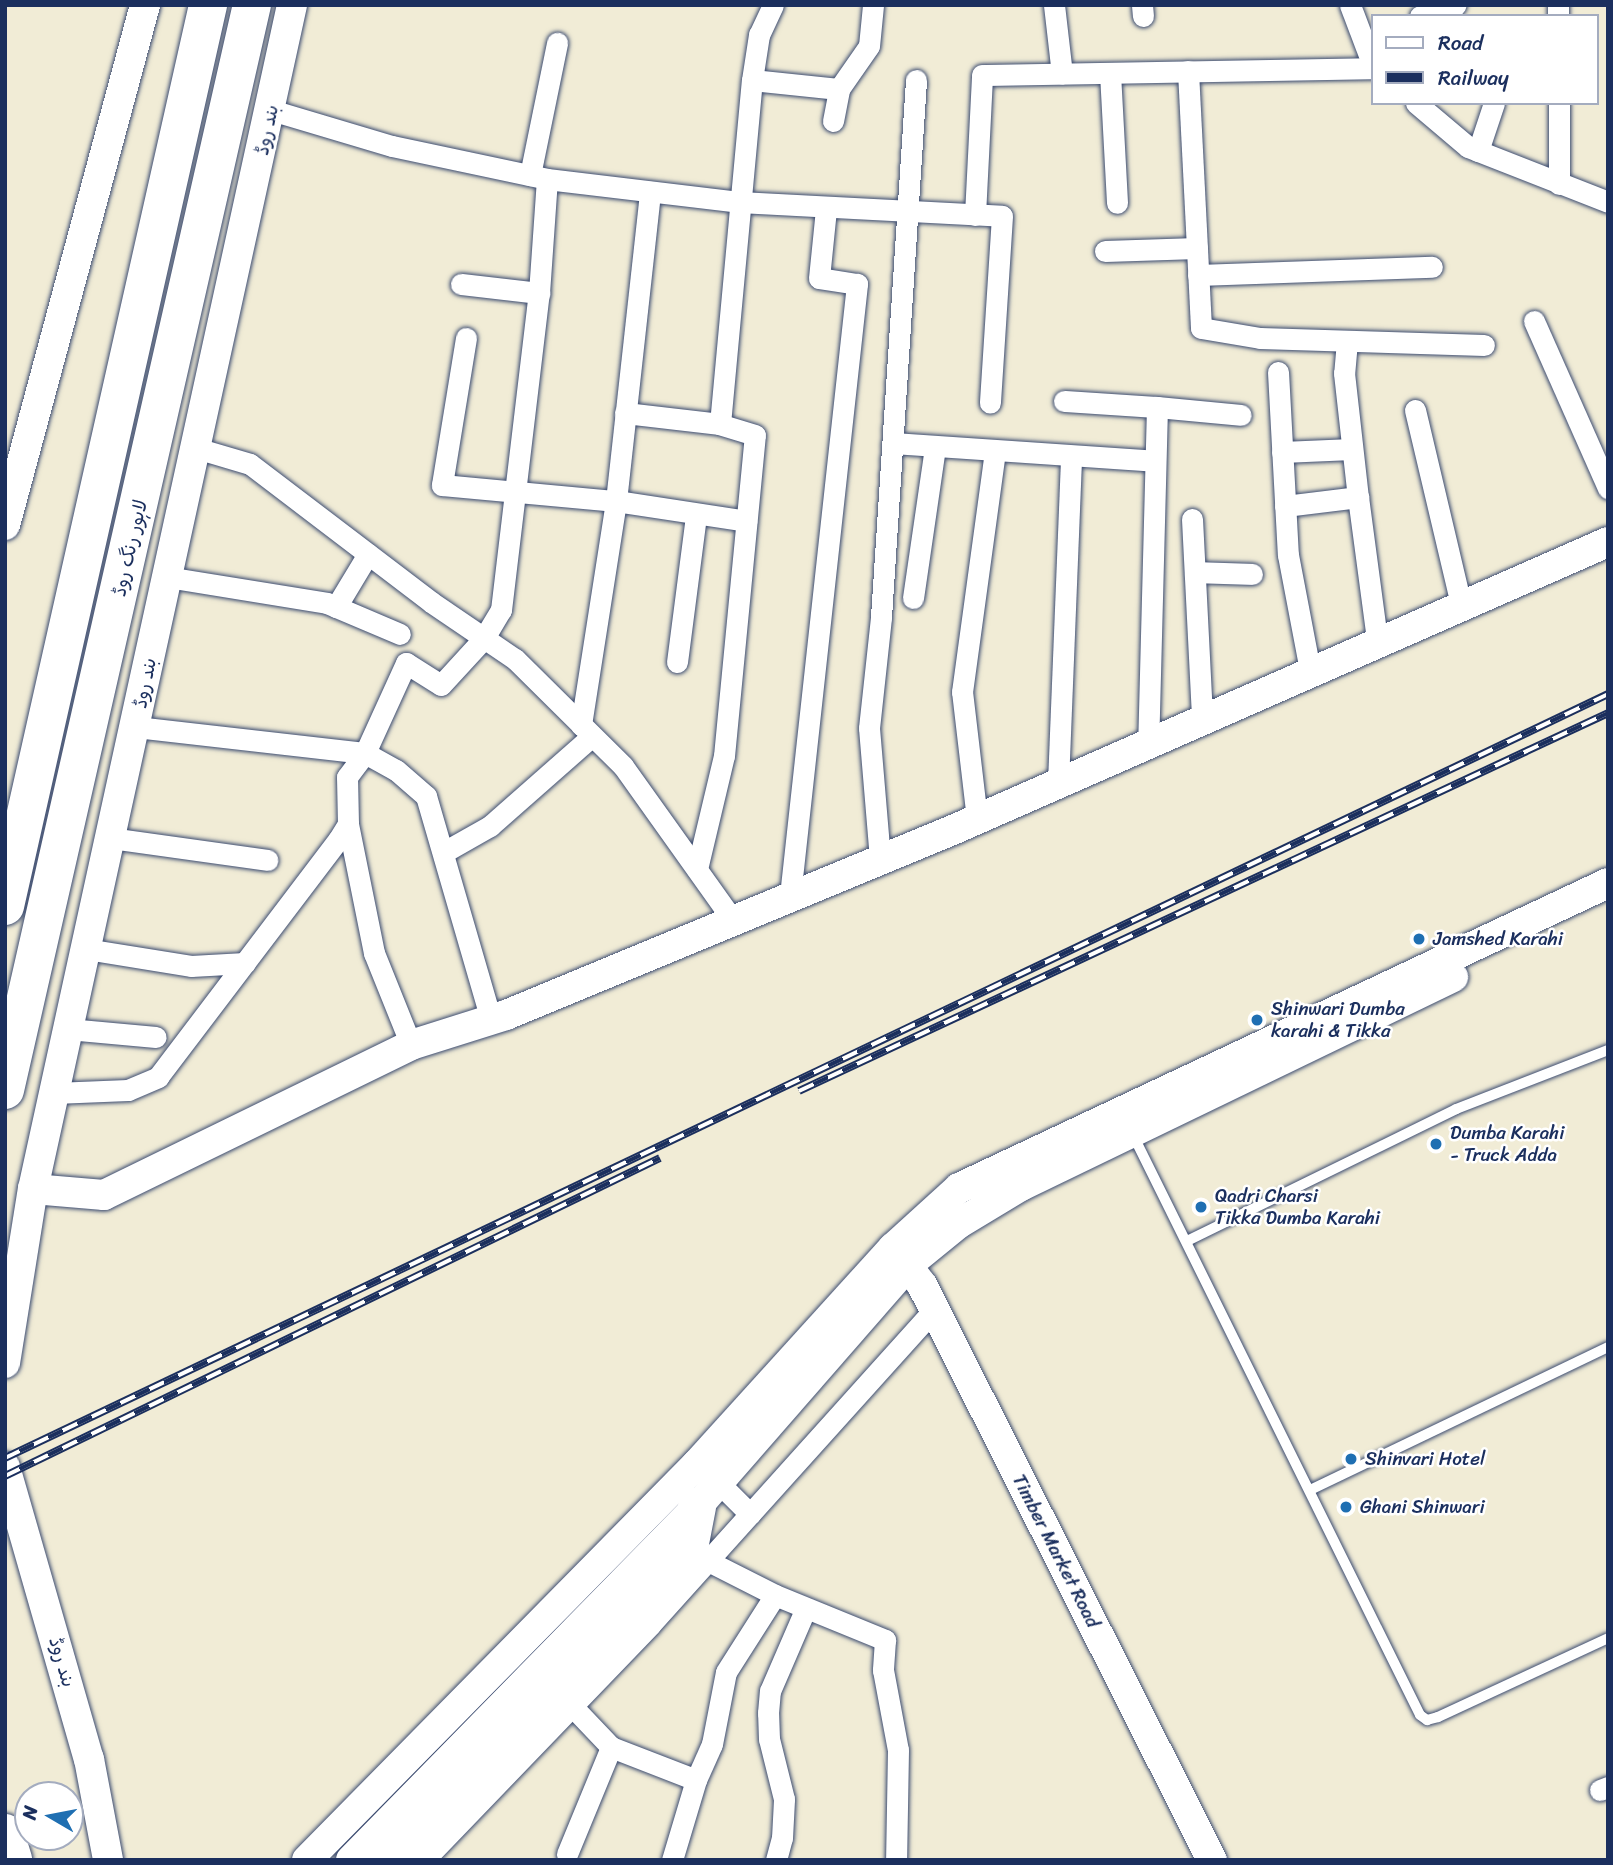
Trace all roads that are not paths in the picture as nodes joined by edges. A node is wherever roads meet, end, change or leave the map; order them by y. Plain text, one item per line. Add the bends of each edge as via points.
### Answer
1 (145, 5) edge
2 (208, 5) edge
3 (252, 5) edge
4 (292, 5) edge
5 (772, 5) edge
6 (873, 5) edge
7 (1054, 5) edge
8 (1350, 5) edge
9 (1455, 5) edge
10 (1426, 14) edge
11 (1367, 31) edge
12 (557, 43) dead end
13 (1372, 61) edge
14 (1372, 67) edge
15 (1188, 71) junction
16 (1110, 73) junction
17 (1062, 74) junction
18 (752, 80) junction
19 (916, 80) dead end
20 (839, 89) junction
21 (1419, 105) edge
22 (1493, 105) edge
23 (1559, 105) edge
24 (271, 110) junction
25 (833, 121) dead end
26 (1478, 151) junction
27 (539, 177) junction
28 (1559, 184) junction
29 (650, 192) junction
30 (739, 202) junction
31 (1608, 202) edge
32 (1116, 203) dead end
33 (826, 209) junction
34 (908, 212) junction
35 (975, 215) junction
36 (1197, 248) junction
37 (1105, 251) dead end
38 (1432, 267) dead end
39 (1198, 275) junction
40 (461, 284) dead end
41 (539, 293) junction
42 (1534, 321) dead end
43 (466, 338) dead end
44 (1347, 341) junction
45 (1485, 345) dead end
46 (1279, 372) dead end
47 (1064, 401) dead end
48 (990, 403) dead end
49 (1157, 407) junction
50 (1415, 410) dead end
51 (625, 413) junction
52 (1241, 415) dead end
53 (720, 424) junction
54 (893, 443) junction
55 (935, 447) junction
56 (196, 448) junction
57 (1352, 449) junction
58 (995, 452) junction
59 (1282, 452) junction
60 (1071, 458) junction
61 (1154, 461) junction
62 (1608, 488) edge
63 (515, 490) junction
64 (1358, 497) junction
65 (616, 501) junction
66 (1285, 506) junction
67 (696, 515) junction
68 (1192, 519) dead end
69 (746, 522) junction
70 (5, 525) edge
71 (1608, 542) edge
72 (369, 554) junction
73 (1195, 572) junction
74 (1252, 574) dead end
75 (167, 577) junction
76 (913, 598) dead end
77 (1461, 605) junction
78 (336, 607) junction
79 (400, 634) dead end
80 (484, 638) junction
81 (1377, 640) junction
82 (677, 662) dead end
83 (1310, 670) junction
84 (1202, 719) junction
85 (136, 727) junction
86 (587, 731) junction
87 (1148, 742) junction
88 (365, 753) junction
89 (1058, 783) junction
90 (977, 819) junction
91 (348, 824) junction
92 (111, 838) junction
93 (444, 852) junction
94 (880, 859) junction
95 (267, 860) dead end
96 (697, 869) junction
97 (1608, 883) edge
98 (790, 896) junction
99 (1608, 902) edge
100 (5, 906) edge
101 (732, 919) junction
102 (86, 949) junction
103 (245, 962) junction
104 (491, 1020) junction
105 (68, 1029) junction
106 (156, 1037) dead end
107 (411, 1045) junction
108 (1608, 1050) edge
109 (5, 1090) edge
110 (54, 1093) junction
111 (1131, 1133) junction
112 (33, 1189) junction
113 (1187, 1241) junction
114 (901, 1256) junction
115 (934, 1310) junction
116 (1608, 1348) edge
117 (5, 1363) edge
118 (5, 1467) edge
119 (1312, 1489) junction
120 (651, 1507) junction
121 (697, 1514) junction
122 (750, 1514) junction
123 (775, 1595) junction
124 (806, 1608) junction
125 (1608, 1638) edge
126 (570, 1704) junction
127 (611, 1747) junction
128 (696, 1780) junction
129 (5, 1833) edge
130 (567, 1854) dead end
131 (13, 1860) edge
132 (108, 1860) edge
133 (307, 1860) edge
134 (351, 1860) edge
135 (388, 1860) edge
136 (424, 1860) edge
137 (672, 1860) edge
138 (776, 1860) edge
139 (896, 1860) edge
140 (1212, 1860) edge

1 - 70 main road
2 - 100 highway
3 - 109 highway, لاہور رنگ روڈ
4 - 24 main road, بند روڈ
5 - 18 street via 759,35
6 - 20 street via 869,46
7 - 17 street
8 - 11 street
9 - 10 street
11 - 13 street
12 - 27 street
14 - 15 street
15 - 16 street
15 - 36 street
16 - 17 street
16 - 32 street
17 - 35 street via 982,75
18 - 20 street
18 - 30 street
19 - 34 street
20 - 25 street
21 - 26 street
22 - 26 street
23 - 28 street
24 - 27 street via 392,146
24 - 56 main road, بند روڈ
26 - 28 street
27 - 29 street
27 - 41 street
28 - 31 street
29 - 30 street
29 - 51 street
30 - 33 street
30 - 53 street
33 - 34 street
33 - 98 street via 819,278 857,285
34 - 35 street
34 - 54 street
35 - 48 street via 1002,216
36 - 37 street
36 - 39 street
38 - 39 street
39 - 44 street via 1201,328 1260,338
40 - 41 street
41 - 63 street
42 - 62 street
43 - 63 street via 442,485
44 - 45 street
44 - 57 street via 1343,373
46 - 59 street
47 - 49 street
49 - 52 street
49 - 61 street
50 - 77 street
51 - 53 street
51 - 65 street
53 - 69 street via 755,435
54 - 55 street
54 - 94 street via 869,728
55 - 58 street
55 - 76 street
56 - 72 street via 250,464
56 - 75 main road, بند روڈ
57 - 59 street
57 - 64 street
58 - 60 street
58 - 90 street via 962,692
59 - 66 street
60 - 61 street
60 - 89 street
61 - 87 street
63 - 65 street
63 - 80 street via 501,610
64 - 66 street
64 - 81 street
65 - 67 street
65 - 86 street
66 - 83 street via 1287,555
67 - 69 street
67 - 82 street
68 - 73 street
69 - 96 street via 724,756
71 - 77 main road
72 - 78 street
72 - 80 street
73 - 74 street
73 - 84 street
75 - 78 street
75 - 85 main road, بند روڈ
77 - 81 main road
78 - 79 street
80 - 86 street via 515,659
80 - 88 street via 441,685 406,663
81 - 83 main road
83 - 84 main road
84 - 87 main road
85 - 88 street
85 - 92 main road, بند روڈ
86 - 93 street via 490,826
86 - 96 street via 623,766
87 - 89 main road
88 - 91 street via 347,777
88 - 93 street via 396,770 426,796
89 - 90 main road
90 - 94 main road
91 - 103 street
91 - 107 street via 374,953
92 - 95 street
92 - 102 main road, بند روڈ
93 - 104 street
94 - 98 main road
96 - 101 street
97 - 114 main road via 979,1176 941,1202
98 - 101 main road
99 - 111 main road
101 - 104 main road
102 - 103 street via 191,966
102 - 105 main road, بند روڈ
103 - 110 street via 158,1077 128,1090
104 - 107 main road
105 - 106 street
105 - 110 main road, بند روڈ
107 - 112 main road via 104,1195
108 - 113 lane via 1457,1109
110 - 112 main road, بند روڈ
111 - 113 lane
111 - 114 main road via 1021,1186
112 - 117 main road, بند روڈ
113 - 119 lane
114 - 115 main road, Timber Market Road
114 - 121 main road
115 - 122 street
115 - 140 main road, Timber Market Road
116 - 119 lane
118 - 132 main road, بند روڈ via 89,1759
119 - 125 lane via 1420,1715 1427,1720
120 - 121 main road
120 - 121 main road
120 - 133 main road
121 - 122 street
121 - 122 street
121 - 123 street
121 - 126 street
121 - 134 main road
121 - 135 highway
123 - 124 street
123 - 128 street via 726,1672 712,1744
124 - 138 street via 770,1691 769,1739 784,1799
124 - 139 street via 885,1640 883,1670 899,1760
126 - 127 street
126 - 136 street
127 - 128 street
127 - 130 street
128 - 137 street
129 - 131 highway

